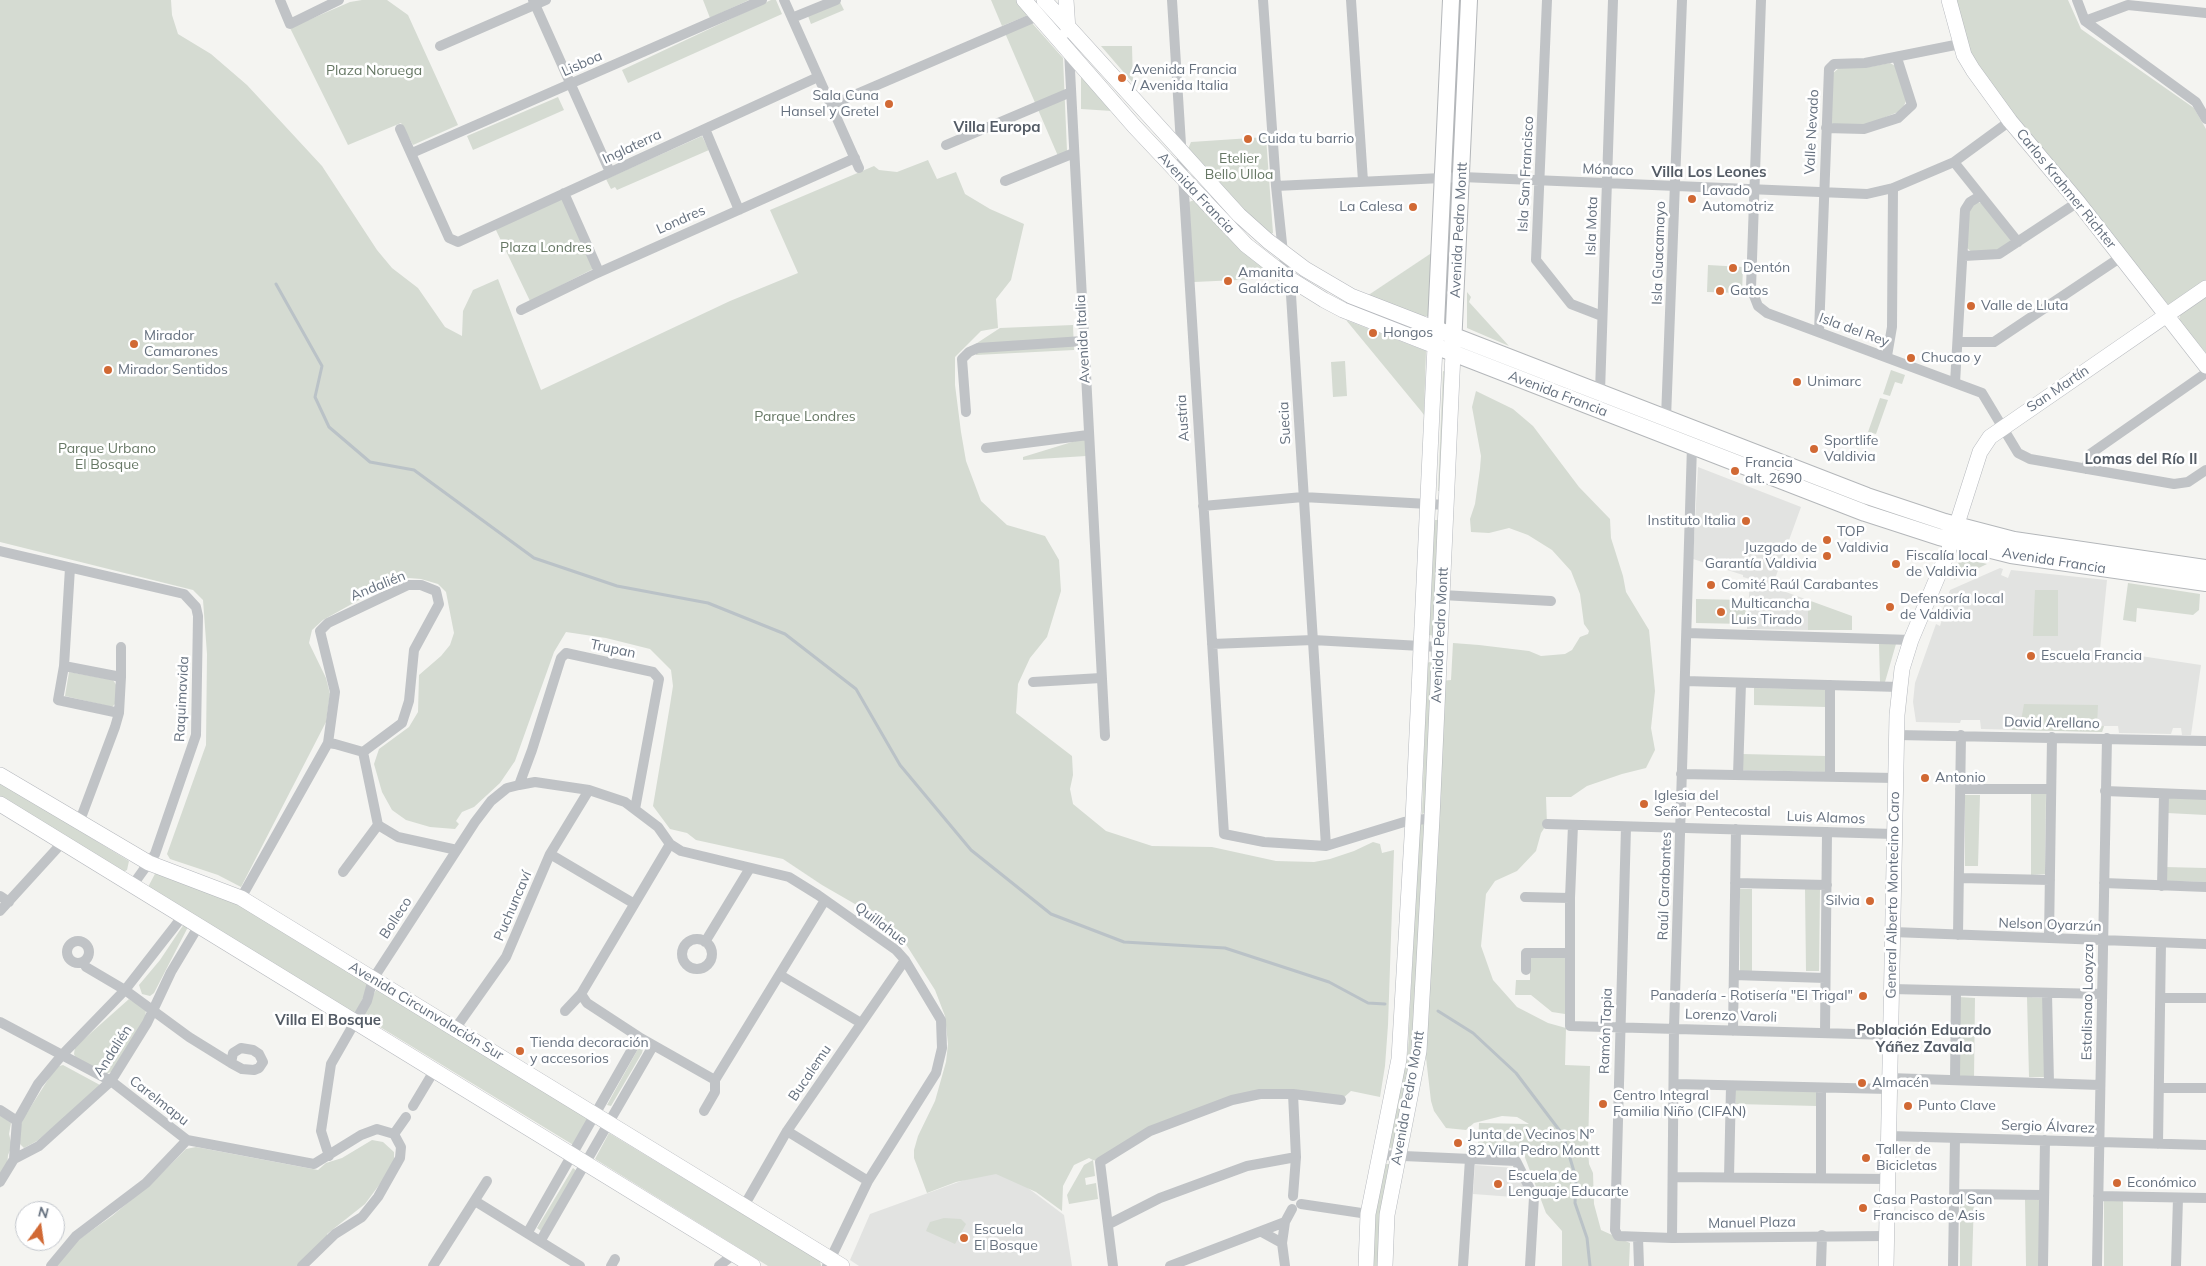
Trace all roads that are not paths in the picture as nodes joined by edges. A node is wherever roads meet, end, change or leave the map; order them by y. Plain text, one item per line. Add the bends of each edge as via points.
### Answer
1 (280, 0) edge
2 (339, 0) edge
3 (546, 0) edge
4 (762, 0) edge
5 (784, 0) edge
6 (836, 0) edge
7 (1024, 0) edge
8 (1044, 0) edge
9 (1066, 0) edge
10 (1172, 0) edge
11 (1263, 0) edge
12 (1352, 0) edge
13 (1451, 0) edge
14 (1469, 0) edge
15 (1547, 0) edge
16 (1613, 0) edge
17 (1682, 0) edge
18 (1761, 0) edge
19 (1949, 0) edge
20 (2076, 0) edge
21 (534, 2) edge
22 (2206, 12) edge
23 (1038, 16) junction
24 (792, 18) junction
25 (2085, 21) junction
26 (1068, 26) junction
27 (1960, 44) junction
28 (440, 46) dead end
29 (1068, 51) junction
30 (1897, 58) junction
31 (818, 77) junction
32 (570, 84) junction
33 (1071, 92) junction
34 (2206, 98) edge
35 (2196, 102) junction
36 (831, 105) junction
37 (2206, 119) edge
38 (2010, 121) junction
39 (705, 128) junction
40 (1826, 128) junction
41 (400, 130) dead end
42 (946, 145) dead end
43 (1181, 152) junction
44 (412, 153) junction
45 (1074, 153) junction
46 (1954, 162) junction
47 (610, 172) junction
48 (1443, 177) junction
49 (1462, 177) junction
50 (1183, 179) junction
51 (1005, 181) dead end
52 (1363, 181) junction
53 (1540, 181) junction
54 (1607, 184) junction
55 (1276, 186) junction
56 (1675, 187) junction
57 (1893, 188) junction
58 (1754, 190) junction
59 (564, 193) junction
60 (1823, 193) junction
61 (1980, 196) junction
62 (2078, 202) junction
63 (739, 210) junction
64 (2018, 242) junction
65 (1283, 253) junction
66 (1964, 256) junction
67 (2121, 257) junction
68 (600, 272) junction
69 (1287, 277) junction
70 (2206, 288) edge
71 (520, 310) dead end
72 (1602, 316) junction
73 (2166, 316) junction
74 (1436, 329) junction
75 (1819, 332) junction
76 (1453, 336) junction
77 (1083, 341) junction
78 (1959, 342) junction
79 (1435, 346) junction
80 (1453, 353) junction
81 (1887, 356) junction
82 (2206, 366) edge
83 (2206, 373) edge
84 (1955, 383) junction
85 (1594, 390) junction
86 (1584, 404) junction
87 (966, 412) dead end
88 (1666, 418) junction
89 (2002, 427) junction
90 (1088, 435) junction
91 (1716, 437) junction
92 (1692, 446) junction
93 (986, 448) dead end
94 (1711, 453) junction
95 (2086, 469) junction
96 (2206, 470) edge
97 (1303, 497) junction
98 (1427, 504) junction
99 (1446, 505) junction
100 (1203, 506) junction
101 (1954, 533) junction
102 (0, 551) edge
103 (70, 568) junction
104 (2206, 568) edge
105 (2188, 573) junction
106 (2206, 583) edge
107 (1442, 595) junction
108 (1551, 601) dead end
109 (1686, 633) junction
110 (1313, 640) junction
111 (1911, 640) junction
112 (1212, 644) junction
113 (1421, 646) junction
114 (121, 647) dead end
115 (1439, 647) junction
116 (64, 666) junction
117 (120, 677) junction
118 (1101, 678) junction
119 (1684, 681) junction
120 (1033, 682) dead end
121 (1741, 683) junction
122 (1830, 685) junction
123 (1899, 687) junction
124 (118, 713) junction
125 (1897, 734) junction
126 (1961, 735) junction
127 (1105, 736) dead end
128 (2052, 736) junction
129 (2107, 738) junction
130 (2206, 741) edge
131 (328, 744) junction
132 (364, 752) junction
133 (1681, 774) junction
134 (0, 775) edge
135 (1738, 775) junction
136 (1830, 776) junction
137 (1895, 778) junction
138 (519, 785) junction
139 (1960, 789) junction
140 (2051, 789) junction
141 (589, 790) junction
142 (2105, 791) junction
143 (2164, 794) junction
144 (2206, 796) edge
145 (0, 804) edge
146 (635, 809) junction
147 (1432, 818) junction
148 (1412, 820) junction
149 (80, 823) junction
150 (1547, 824) dead end
151 (378, 825) junction
152 (1573, 825) junction
153 (1626, 827) junction
154 (1680, 828) junction
155 (1736, 829) junction
156 (1828, 832) junction
157 (1894, 834) junction
158 (62, 843) junction
159 (670, 844) junction
160 (1326, 846) junction
161 (457, 850) junction
162 (550, 854) junction
163 (149, 863) junction
164 (750, 868) junction
165 (343, 872) dead end
166 (1960, 878) junction
167 (2050, 880) junction
168 (1735, 883) junction
169 (2104, 883) junction
170 (1827, 885) junction
171 (132, 886) junction
172 (2162, 886) junction
173 (2206, 887) edge
174 (0, 896) edge
175 (1525, 897) dead end
176 (241, 898) junction
177 (1570, 898) junction
178 (825, 900) junction
179 (9, 902) junction
180 (633, 903) junction
181 (0, 911) edge
182 (182, 917) junction
183 (198, 927) junction
184 (1893, 932) junction
185 (1958, 934) junction
186 (2049, 938) junction
187 (2103, 941) junction
188 (705, 942) dead end
189 (2161, 943) junction
190 (2206, 944) edge
191 (1569, 953) junction
192 (905, 960) junction
193 (83, 962) dead end
194 (1526, 970) dead end
195 (780, 975) junction
196 (1734, 975) junction
197 (1825, 978) junction
198 (373, 979) junction
199 (1892, 988) junction
200 (125, 990) junction
201 (1956, 991) junction
202 (2048, 993) junction
203 (580, 994) junction
204 (2102, 994) junction
205 (2161, 998) junction
206 (2206, 998) edge
207 (153, 1009) junction
208 (565, 1011) dead end
209 (0, 1022) edge
210 (355, 1023) junction
211 (861, 1023) junction
212 (1620, 1028) junction
213 (1674, 1028) junction
214 (456, 1029) junction
215 (1733, 1031) junction
216 (1824, 1032) junction
217 (1891, 1034) junction
218 (639, 1037) junction
219 (653, 1046) junction
220 (62, 1055) junction
221 (230, 1063) dead end
222 (620, 1070) junction
223 (434, 1071) junction
224 (634, 1078) junction
225 (715, 1080) junction
226 (1955, 1080) junction
227 (111, 1081) junction
228 (1890, 1083) junction
229 (2049, 1083) junction
230 (1675, 1084) junction
231 (2100, 1085) junction
232 (1731, 1086) junction
233 (1821, 1088) junction
234 (2159, 1088) junction
235 (2206, 1088) edge
236 (1293, 1094) junction
237 (1341, 1100) dead end
238 (413, 1106) dead end
239 (0, 1110) edge
240 (704, 1111) dead end
241 (595, 1114) junction
242 (406, 1117) dead end
243 (17, 1120) junction
244 (608, 1123) junction
245 (787, 1132) junction
246 (394, 1134) junction
247 (1889, 1136) junction
248 (1955, 1138) junction
249 (186, 1140) junction
250 (2045, 1140) junction
251 (2099, 1142) junction
252 (2158, 1144) junction
253 (2206, 1145) edge
254 (571, 1155) junction
255 (1381, 1155) junction
256 (329, 1156) junction
257 (1398, 1156) junction
258 (1296, 1157) junction
259 (14, 1159) junction
260 (1470, 1159) junction
261 (585, 1163) junction
262 (1673, 1176) junction
263 (1729, 1177) junction
264 (1821, 1178) junction
265 (1888, 1179) junction
266 (868, 1180) junction
267 (488, 1181) dead end
268 (0, 1182) edge
269 (1954, 1194) junction
270 (2043, 1195) junction
271 (2098, 1196) junction
272 (2178, 1198) junction
273 (2206, 1198) edge
274 (475, 1200) junction
275 (744, 1206) junction
276 (1296, 1207) junction
277 (1368, 1214) junction
278 (1285, 1222) junction
279 (1109, 1224) junction
280 (528, 1232) junction
281 (1262, 1232) junction
282 (1822, 1235) junction
283 (1618, 1236) joint
284 (1638, 1236) junction
285 (1887, 1236) junction
286 (1672, 1238) junction
287 (541, 1240) junction
288 (1282, 1243) junction
289 (734, 1254) junction
290 (310, 1264) edge
291 (833, 1264) edge
292 (51, 1266) edge
293 (434, 1266) edge
294 (580, 1266) edge
295 (719, 1266) edge
296 (753, 1266) edge
297 (1113, 1266) edge
298 (1170, 1266) edge
299 (1285, 1266) edge
300 (1366, 1266) edge
301 (1385, 1266) edge
302 (1463, 1266) edge
303 (1530, 1266) edge
304 (1639, 1266) edge
305 (1821, 1266) edge
306 (1886, 1266) edge
307 (1953, 1266) edge
308 (2043, 1266) edge
309 (2096, 1266) edge
310 (2176, 1266) edge

1 - 2 street via 290,24
3 - 21 street
4 - 32 street, Lisboa
5 - 24 street
6 - 24 street
7 - 23 main road, Avenida Francia
8 - 26 main road, Avenida Francia
9 - 26 main road, Avenida Italia
10 - 43 street, Austria
11 - 55 street, Suecia
12 - 52 street
13 - 48 main road, Avenida Pedro Montt
14 - 49 main road, Avenida Pedro Montt
15 - 53 street, Isla San Francisco
16 - 54 street, Isla Mota
17 - 56 street, Isla Guacamayo
18 - 58 street, Isla del Rey
19 - 27 main road, Carlos Krahmer Richter
20 - 25 street
21 - 28 street
21 - 32 street
22 - 25 street via 2128,5
23 - 29 main road, Avenida Francia
23 - 36 street
24 - 31 street
25 - 35 street
26 - 29 main road, Avenida Italia
26 - 43 main road, Avenida Francia
27 - 30 street, Valle Nevado
27 - 38 main road, Carlos Krahmer Richter via 1964,56
29 - 33 street, Avenida Italia
29 - 50 main road, Avenida Francia
30 - 40 street, Valle Nevado via 1865,64 1834,64 1829,69
30 - 40 street via 1912,105 1898,118 1864,129
31 - 36 street
31 - 39 street, Inglaterra
32 - 44 street, Lisboa
32 - 47 street
33 - 42 street
33 - 45 street, Avenida Italia
34 - 35 street
35 - 37 street
36 - 63 street, Londres via 857,163
38 - 46 street, Mónaco
38 - 62 main road, Carlos Krahmer Richter
39 - 47 street, Inglaterra
39 - 63 street
40 - 60 street, Valle Nevado
41 - 44 street
43 - 50 street, Austria
43 - 65 main road, Avenida Francia via 1239,215
44 - 59 street, Inglaterra via 449,238 458,242
45 - 51 street
45 - 77 street, Avenida Italia
46 - 57 street, Mónaco
46 - 61 street
47 - 59 street, Inglaterra
48 - 49 street, Mónaco
48 - 52 street, Mónaco
48 - 74 main road, Avenida Pedro Montt
49 - 53 street, Mónaco
49 - 76 main road, Avenida Pedro Montt
50 - 69 main road, Avenida Francia via 1227,227
50 - 100 street, Austria
52 - 55 street, Mónaco
53 - 54 street, Mónaco
53 - 72 street, Isla San Francisco via 1536,260 1571,304
54 - 56 street, Mónaco
54 - 72 street, Isla Mota
55 - 65 street, Suecia
56 - 58 street, Mónaco
56 - 88 street, Isla Guacamayo
57 - 60 street, Mónaco via 1867,194
57 - 81 street via 1892,327
58 - 60 street, Mónaco
58 - 75 street, Isla del Rey via 1753,297 1767,313
59 - 68 street
60 - 75 street, Valle Nevado
61 - 64 street
61 - 66 street via 1965,210
62 - 64 street
62 - 67 main road, Carlos Krahmer Richter
63 - 68 street, Londres
64 - 66 street via 1998,254
65 - 69 street, Suecia
65 - 74 main road, Avenida Francia via 1351,296
66 - 78 street
67 - 73 main road, Carlos Krahmer Richter
67 - 78 street via 1994,342
68 - 71 street, Londres
69 - 79 main road, Avenida Francia via 1343,310
69 - 97 street, Suecia via 1291,295
70 - 73 main road, San Martín
72 - 85 street, Isla Mota
73 - 82 main road, Carlos Krahmer Richter
73 - 89 main road, San Martín
74 - 76 main road, Avenida Francia
74 - 79 main road, Avenida Pedro Montt
75 - 81 street, Isla del Rey
76 - 80 main road, Avenida Pedro Montt
76 - 85 main road, Avenida Francia
77 - 87 street via 978,348 969,352 962,359
77 - 90 street, Avenida Italia
78 - 84 street
79 - 80 main road, Avenida Francia
79 - 98 main road, Avenida Pedro Montt
80 - 86 main road, Avenida Francia
80 - 99 main road, Avenida Pedro Montt
81 - 84 street, Isla del Rey
83 - 95 street via 2090,454
84 - 89 street, Isla del Rey via 1982,394
85 - 86 main road
85 - 88 main road, Avenida Francia
86 - 92 main road, Avenida Francia
88 - 91 main road, Avenida Francia
89 - 95 street, Isla del Rey via 2018,453 2030,459
89 - 101 main road, San Martín via 1980,452
90 - 93 street
90 - 118 street, Avenida Italia
91 - 94 main road
91 - 101 main road, Avenida Francia
92 - 94 main road, Avenida Francia
92 - 109 street, Raúl Carabantes
94 - 101 main road, Avenida Francia via 1865,513
95 - 96 street, Isla del Rey via 2174,484 2188,482
97 - 98 street
97 - 100 street
97 - 110 street, Suecia
98 - 99 street
98 - 113 main road, Avenida Pedro Montt
99 - 107 main road, Avenida Pedro Montt
100 - 112 street, Austria
101 - 105 main road, Avenida Francia via 2014,540
101 - 111 main road, San Martín
102 - 103 street
103 - 116 street
103 - 163 street, Raquimavida via 184,594 194,603 198,616 196,735 155,854
104 - 105 main road, Avenida Francia
105 - 106 main road, Avenida Francia
107 - 108 street
107 - 115 main road, Avenida Pedro Montt
109 - 111 street
109 - 119 street, Raúl Carabantes
110 - 112 street
110 - 113 street
110 - 160 street, Suecia
111 - 123 main road, General Alberto Montecino Caro
112 - 160 street, Austria via 1224,834 1264,842
113 - 115 street
113 - 148 main road, Avenida Pedro Montt
114 - 117 street
115 - 147 main road, Avenida Pedro Montt
116 - 117 street
116 - 124 street via 58,700
117 - 124 street
118 - 120 street
118 - 127 street, Avenida Italia
119 - 121 street
119 - 133 street, Raúl Carabantes
121 - 122 street
121 - 135 street
122 - 123 street
122 - 136 street
123 - 125 main road, General Alberto Montecino Caro
124 - 149 street
125 - 126 street, David Arellano
125 - 137 main road, General Alberto Montecino Caro
126 - 128 street, David Arellano
126 - 139 street
128 - 129 street, David Arellano
128 - 140 street
129 - 130 street, David Arellano
129 - 142 street, Estalisnao Loayza
131 - 132 street
131 - 132 street, Andalién via 335,692 320,631 328,623 408,585 430,588 436,591 439,604 414,650 409,702 402,723
131 - 176 street, Andalién
132 - 151 street
133 - 135 street
133 - 154 street, Raúl Carabantes
134 - 149 main road, Avenida Circunvalación Sur
135 - 136 street
136 - 137 street
137 - 157 main road, General Alberto Montecino Caro
138 - 141 street, Bolleco via 535,782
138 - 146 street, Trupan via 561,658 566,653 653,672 659,679
138 - 161 street, Bolleco via 507,788 490,801
139 - 140 street
139 - 166 street
140 - 167 street
141 - 146 street via 625,802
141 - 162 street, Puchuncaví
142 - 143 street
142 - 169 street, Estalisnao Loayza
143 - 144 street
143 - 172 street
145 - 158 main road
146 - 159 street via 658,827
147 - 148 street
147 - 257 main road, Avenida Pedro Montt via 1419,1051
148 - 160 street
148 - 255 main road, Avenida Pedro Montt via 1399,1059
149 - 163 main road, Avenida Circunvalación Sur
150 - 152 street, Luis Alamos
151 - 161 street via 398,837
151 - 165 street
152 - 153 street, Luis Alamos
152 - 177 street
153 - 154 street, Luis Alamos
153 - 212 street, Ramón Tapia
154 - 155 street, Luis Alamos
154 - 213 street, Raúl Carabantes
155 - 156 street, Luis Alamos
155 - 168 street
156 - 157 street, Luis Alamos
156 - 170 street
157 - 184 main road, General Alberto Montecino Caro
158 - 171 main road
158 - 179 street
159 - 164 street, Quillahue via 681,850
159 - 180 street
161 - 198 street, Bolleco
162 - 180 street
162 - 214 street, Puchuncaví via 506,957
163 - 171 street, Raquimavida
163 - 176 main road, Avenida Circunvalación Sur
164 - 178 street, Quillahue via 789,876
164 - 188 street
166 - 167 street
166 - 185 street
167 - 186 street
168 - 170 street
168 - 196 street
169 - 172 street
169 - 187 street, Estalisnao Loayza
170 - 197 street
171 - 182 main road
172 - 173 street
174 - 179 street
175 - 177 street
176 - 198 main road, Avenida Circunvalación Sur
177 - 191 street
178 - 192 street, Quillahue via 896,950
178 - 195 street
179 - 181 street
180 - 203 street
182 - 183 main road
182 - 200 street, Andalién
183 - 207 street, Andalién
183 - 210 main road
184 - 185 street, Nelson Oyarzún
184 - 199 main road, General Alberto Montecino Caro
185 - 186 street, Nelson Oyarzún
186 - 187 street, Nelson Oyarzún
187 - 189 street, Nelson Oyarzún
187 - 204 street, Estalisnao Loayza
189 - 190 street, Nelson Oyarzún
189 - 205 street
191 - 194 street via 1526,953
191 - 212 street, Lorenzo Varoli via 1570,1026
192 - 211 street, Bucalemu
192 - 266 street, Quillahue via 941,1020 942,1048 936,1073
193 - 200 street
195 - 211 street
195 - 225 street
196 - 197 street
196 - 215 street
197 - 216 street
198 - 210 street, Bolleco via 367,1001
198 - 214 main road, Avenida Circunvalación Sur
199 - 201 street
199 - 217 main road, General Alberto Montecino Caro
200 - 207 street
200 - 220 street, Andalién
201 - 202 street
201 - 226 street
202 - 204 street
202 - 229 street
203 - 208 street
203 - 218 street via 587,1003
204 - 231 street, Estalisnao Loayza
205 - 206 street
205 - 234 street
207 - 221 street
207 - 227 street, Andalién
209 - 220 street, Carelmapu
210 - 223 main road
210 - 256 street, Bolleco via 331,1064 321,1131
211 - 245 street, Bucalemu
212 - 213 street, Lorenzo Varoli
212 - 283 street, Ramón Tapia via 1614,1230
213 - 215 street, Lorenzo Varoli
213 - 230 street, Raúl Carabantes
214 - 241 main road, Avenida Circunvalación Sur
215 - 216 street, Lorenzo Varoli
216 - 217 street, Lorenzo Varoli
217 - 228 main road, General Alberto Montecino Caro
218 - 219 street
218 - 222 street
219 - 224 street
219 - 225 street
220 - 227 street, Carelmapu
220 - 243 street, Andalién via 38,1084
222 - 224 street
222 - 241 street
223 - 238 street
223 - 254 main road
224 - 244 street
225 - 240 street via 715,1092
226 - 228 street
226 - 229 street
227 - 249 street, Carelmapu
227 - 259 street, Andalién via 38,1146
228 - 233 street
228 - 247 main road, General Alberto Montecino Caro
229 - 231 street
230 - 232 street
230 - 262 street, Raúl Carabantes
231 - 251 street, Estalisnao Loayza
232 - 233 street
232 - 263 street
233 - 264 street
234 - 235 street
234 - 252 street
236 - 237 street
236 - 258 street
236 - 279 street via 1260,1094 1216,1105 1150,1131 1100,1162
239 - 243 street
241 - 244 main road, Avenida Circunvalación Sur
241 - 254 street
242 - 246 street
243 - 259 street, Andalién
244 - 261 street
244 - 275 main road, Avenida Circunvalación Sur
245 - 266 street
245 - 275 street, Bucalemu
246 - 256 street, Carelmapu via 377,1129
246 - 290 street via 401,1147 400,1158 378,1197 362,1217 335,1234
247 - 248 street, Sergio Álvarez
247 - 265 main road, General Alberto Montecino Caro
248 - 250 street, Sergio Álvarez
248 - 269 street
249 - 256 street, Carelmapu via 314,1164
249 - 292 street via 146,1183 76,1236
250 - 251 street, Sergio Álvarez
250 - 270 street
251 - 252 street, Sergio Álvarez
251 - 271 street, Estalisnao Loayza
252 - 253 street, Sergio Álvarez
254 - 261 main road
254 - 280 street
255 - 257 street
255 - 277 main road, Avenida Pedro Montt
257 - 260 street
257 - 301 main road, Avenida Pedro Montt via 1387,1214
258 - 276 street via 1293,1196 1287,1202
258 - 279 street via 1247,1166 1160,1198
259 - 268 street, Andalién
260 - 302 street
260 - 303 street via 1516,1161 1534,1197
261 - 287 street
261 - 289 main road
262 - 263 street
262 - 286 street, Raúl Carabantes
263 - 264 street
264 - 265 street
265 - 285 main road, General Alberto Montecino Caro
266 - 291 street, Quillahue
267 - 274 street
269 - 270 street
269 - 307 street
270 - 308 street
271 - 272 street
271 - 309 street, Estalisnao Loayza
272 - 273 street
272 - 310 street
274 - 280 street
274 - 293 street
275 - 291 main road, Avenida Circunvalación Sur
276 - 277 street
276 - 278 street
277 - 300 main road, Avenida Pedro Montt
278 - 281 street
278 - 288 street
279 - 297 street
280 - 287 street
281 - 288 street
281 - 298 street
282 - 285 street, Manuel Plaza
282 - 286 street, Manuel Plaza
282 - 305 street
283 - 284 street, Manuel Plaza
284 - 286 street, Manuel Plaza
284 - 304 street
285 - 306 main road, General Alberto Montecino Caro
287 - 294 street
288 - 299 street
289 - 295 street
289 - 296 main road

